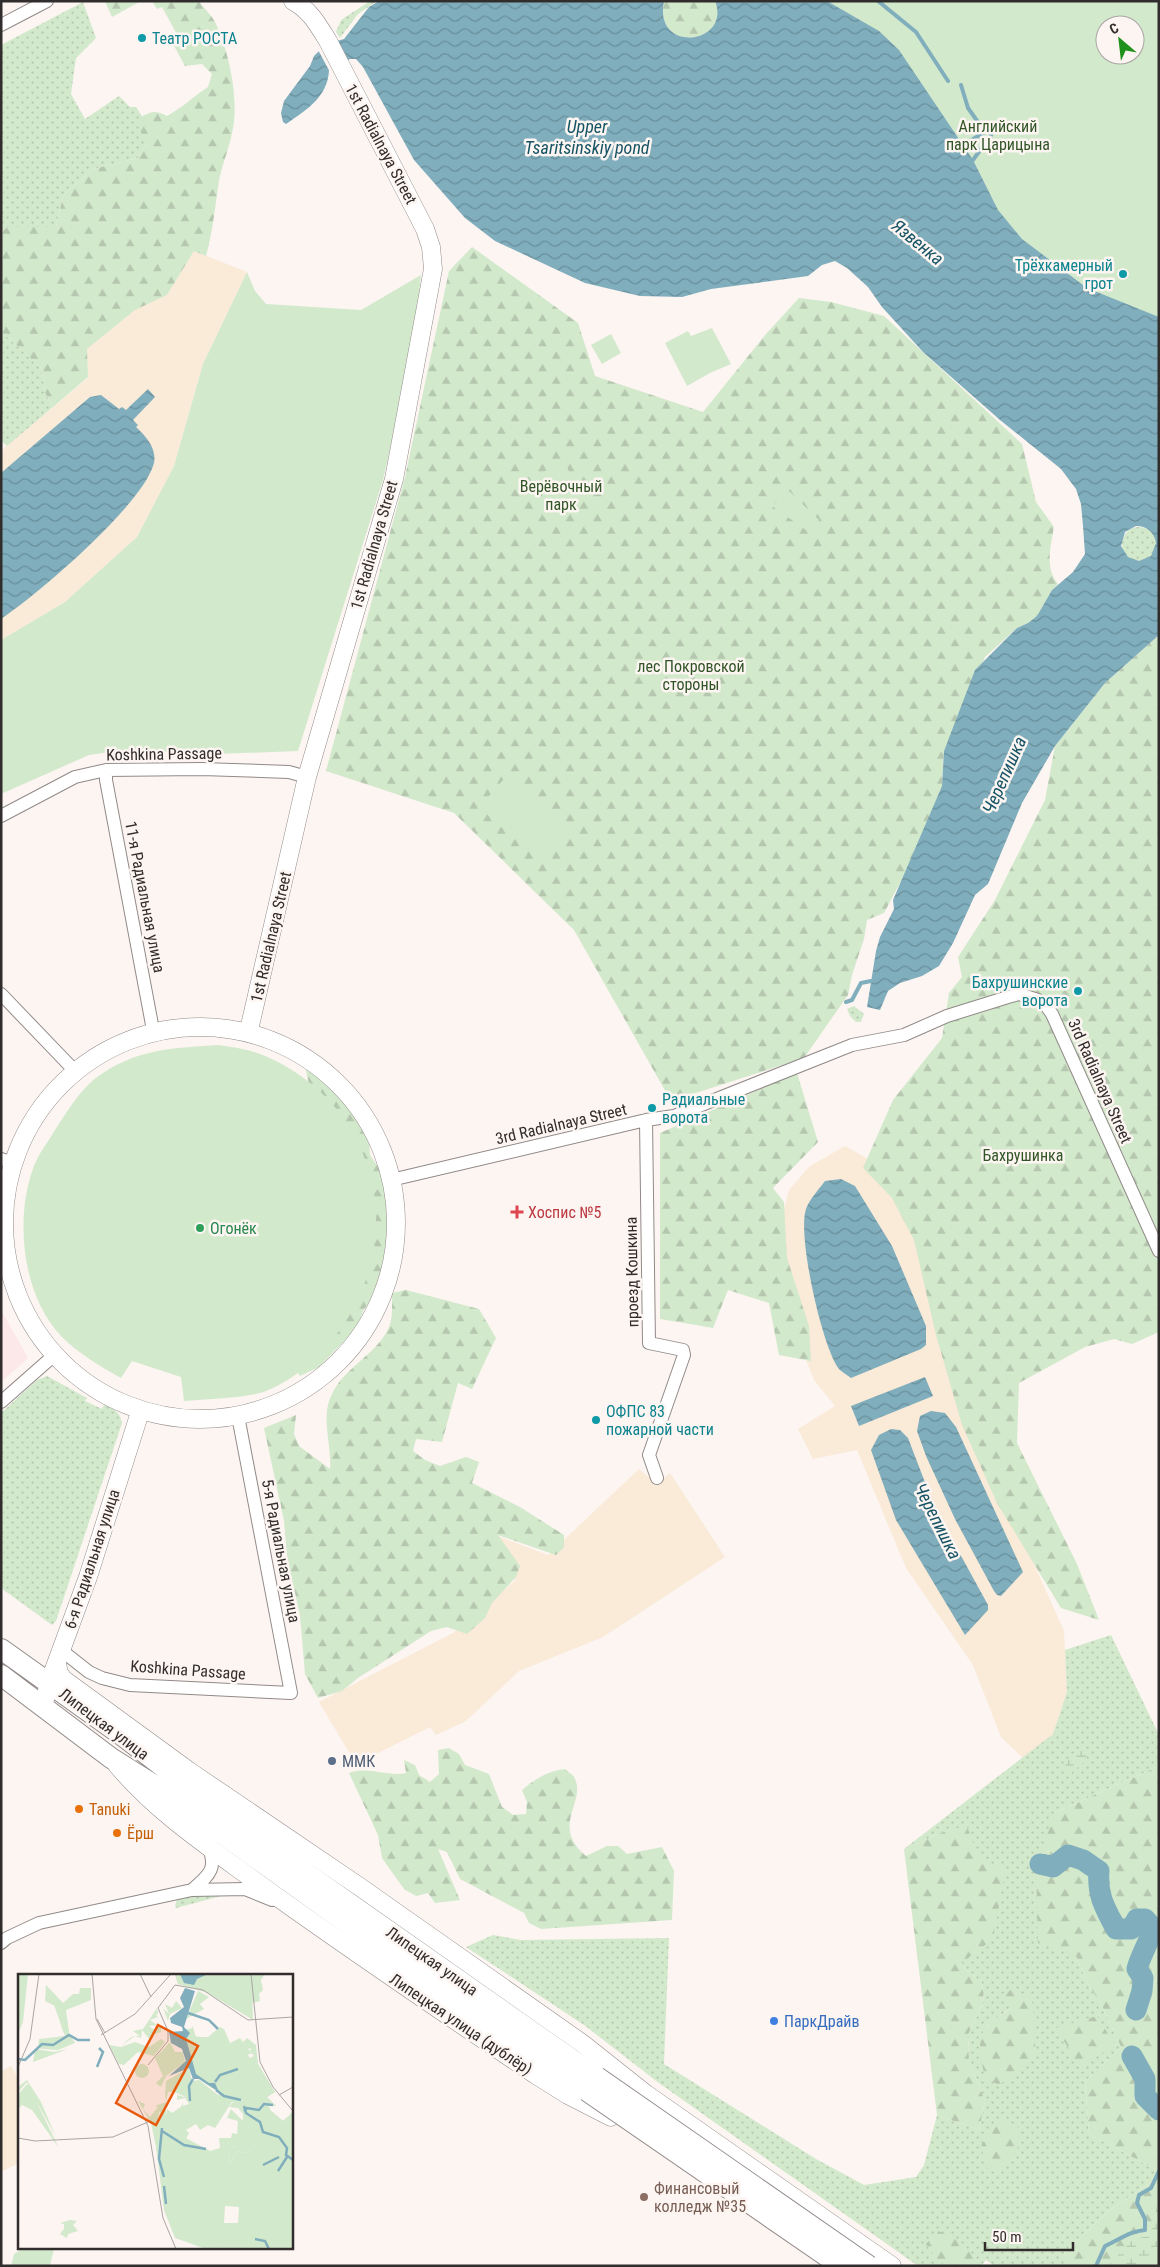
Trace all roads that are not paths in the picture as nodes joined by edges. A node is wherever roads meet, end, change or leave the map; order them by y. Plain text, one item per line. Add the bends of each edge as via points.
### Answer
1 (47, 1) edge
2 (293, 1) edge
3 (1, 25) edge
4 (106, 770) junction
5 (307, 777) junction
6 (1, 816) edge
7 (1, 994) edge
8 (154, 1030) junction
9 (249, 1030) junction
10 (74, 1070) junction
11 (646, 1120) junction
12 (7, 1161) edge
13 (391, 1180) junction
14 (1159, 1251) edge
15 (4, 1268) edge
16 (51, 1358) junction
17 (1, 1402) edge
18 (140, 1412) junction
19 (238, 1416) junction
20 (657, 1478) dead end
21 (1, 1649) edge
22 (59, 1657) junction
23 (1, 1675) edge
24 (49, 1683) junction
25 (291, 1693) joint
26 (43, 1707) junction
27 (123, 1736) junction
28 (111, 1758) junction
29 (189, 1771) junction
30 (208, 1846) junction
31 (192, 1890) junction
32 (299, 1912) junction
33 (24, 1929) junction
34 (1, 1931) edge
35 (1, 1943) edge
36 (597, 2086) junction
37 (828, 2266) edge
38 (841, 2266) edge
39 (869, 2266) edge
40 (892, 2266) edge

1 - 3 street
2 - 5 main road, 1st Radialnaya Street via 308,12 328,41 425,229 433,269 394,480
4 - 5 street, Koshkina Passage via 289,772
4 - 6 street, Koshkina Passage via 74,778
4 - 8 street, 11-я Радиальная улица
5 - 9 main road, 1st Radialnaya Street
7 - 10 street
8 - 9 main road via 220,1026
8 - 10 main road via 127,1039
9 - 13 main road via 295,1050 348,1092 369,1124
10 - 12 main road
11 - 13 street, 3rd Radialnaya Street
11 - 14 street, 3rd Radialnaya Street via 674,1116 852,1045 904,1035 947,1016 1019,994 1026,995 1046,1004 1052,1014
11 - 20 street, проезд Кошкина via 649,1343 683,1350 684,1356 649,1455
12 - 15 main road
13 - 19 main road via 396,1237 388,1280 354,1345 301,1391 265,1408
15 - 16 main road via 20,1307
16 - 17 street
16 - 18 main road via 64,1372
18 - 19 main road via 193,1419
18 - 22 main road, 6-я Радиальная улица
19 - 25 street, 5-я Радиальная улица
21 - 24 main road, Липецкая улица
22 - 24 main road, 6-я Радиальная улица
22 - 25 street, Koshkina Passage via 102,1678 130,1685
22 - 29 main road, Липецкая улица (дублёр) via 59,1673 63,1679
23 - 26 main road, Липецкая улица
24 - 26 main road, 6-я Радиальная улица
24 - 27 main road, Липецкая улица
26 - 28 main road, Липецкая улица
27 - 29 main road, Липецкая улица (дублёр)
27 - 36 main road, Липецкая улица via 249,1833
28 - 30 main road, Липецкая улица (дублёр) via 135,1787
28 - 36 main road, Липецкая улица via 154,1785 370,1940
29 - 36 main road, Липецкая улица (дублёр) via 583,2044
30 - 31 street via 213,1866
30 - 32 main road, Липецкая улица (дублёр)
31 - 32 street via 246,1890
31 - 33 street
32 - 36 main road, Липецкая улица (дублёр) via 568,2095
33 - 34 street
33 - 35 street
36 - 37 main road, Липецкая улица (дублёр) via 632,2130
36 - 38 main road, Липецкая улица, bridge
36 - 39 main road, Липецкая улица, bridge
36 - 40 main road, Липецкая улица (дублёр)

